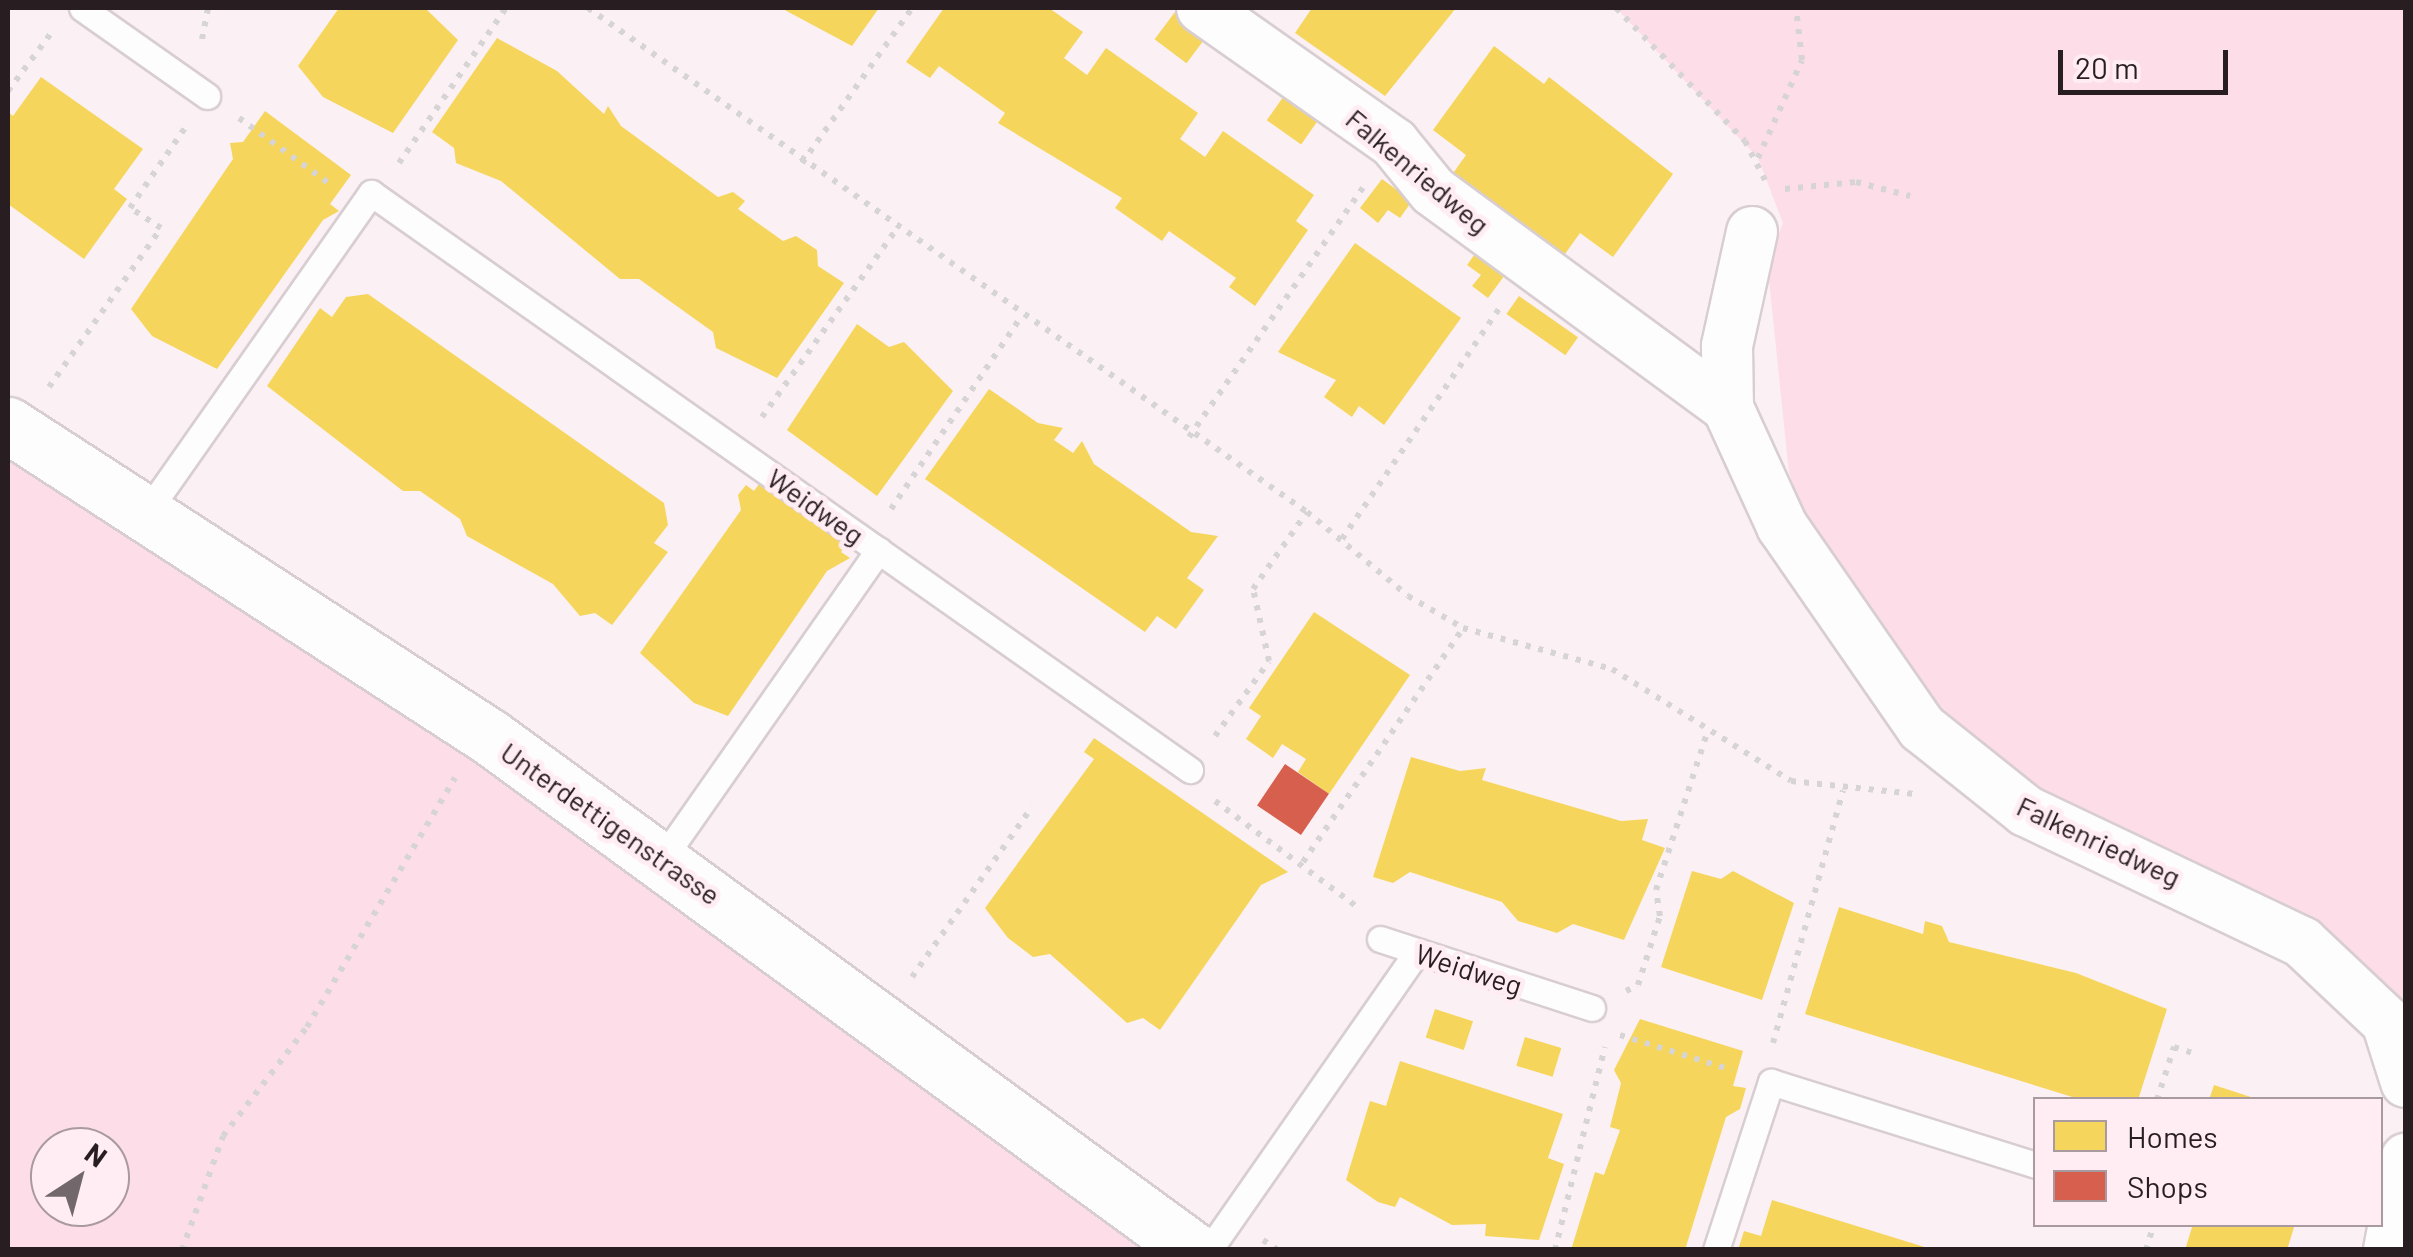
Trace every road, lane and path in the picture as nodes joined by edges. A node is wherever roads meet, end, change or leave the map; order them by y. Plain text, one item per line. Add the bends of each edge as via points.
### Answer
1 (82, 8) edge
2 (208, 8) edge
3 (506, 8) edge
4 (588, 8) edge
5 (912, 8) edge
6 (1202, 8) edge
7 (1616, 8) edge
8 (1796, 8) edge
9 (59, 22) dead end
10 (189, 30) dead end
11 (8, 92) edge
12 (208, 96) junction
13 (1758, 158) junction
14 (802, 163) junction
15 (1360, 193) dead end
16 (1910, 196) dead end
17 (367, 200) junction
18 (896, 230) junction
19 (1752, 232) dead end
20 (1532, 263) junction
21 (1021, 317) junction
22 (777, 397) dead end
23 (1728, 408) junction
24 (25, 411) edge
25 (1189, 437) junction
26 (1307, 512) junction
27 (144, 516) junction
28 (1342, 539) junction
29 (873, 546) junction
30 (1463, 628) junction
31 (1240, 701) dead end
32 (1708, 730) junction
33 (490, 738) junction
34 (1190, 770) joint
35 (1996, 790) junction
36 (1844, 791) junction
37 (1032, 807) dead end
38 (663, 858) junction
39 (1302, 862) junction
40 (1380, 939) joint
41 (1416, 953) junction
42 (1642, 972) dead end
43 (908, 982) dead end
44 (1592, 1008) dead end
45 (1780, 1020) dead end
46 (2196, 1054) dead end
47 (1745, 1074) dead end
48 (2406, 1082) edge
49 (2158, 1097) edge
50 (2406, 1159) edge
51 (2033, 1164) edge
52 (182, 1250) edge
53 (1193, 1250) edge
54 (1209, 1250) edge
55 (1555, 1250) edge
56 (1716, 1250) edge
57 (2389, 1250) edge

1 - 12 lane
2 - 10 path via 205,42
3 - 17 path
4 - 14 path
5 - 14 path
6 - 20 street, Falkenriedweg via 1394,143 1432,190
7 - 13 path
8 - 13 path via 1802,60
9 - 11 path
12 - 17 path
12 - 24 path via 130,208 161,228
13 - 16 path via 1769,190 1856,182
14 - 18 path
15 - 25 path
17 - 27 lane
17 - 29 lane, Weidweg
18 - 21 path
18 - 22 path
19 - 23 street, Falkenriedweg via 1727,346
20 - 23 street, Falkenriedweg
20 - 28 path
21 - 25 path
21 - 29 path
23 - 35 street, Falkenriedweg via 1782,526 1896,694
24 - 27 street, Unterdettigenstrasse
25 - 26 path
26 - 28 path
26 - 31 path via 1253,589 1269,660
27 - 33 street, Unterdettigenstrasse
28 - 30 path via 1408,596
29 - 34 lane, Weidweg
29 - 38 lane
30 - 32 path via 1612,668
30 - 39 path
32 - 36 path via 1790,781
32 - 42 path via 1656,890 1660,916
33 - 38 street, Unterdettigenstrasse
33 - 52 path via 439,797 307,1026 223,1136
34 - 39 path, Weidweg via 1201,791
35 - 36 path
35 - 48 street, Falkenriedweg via 2302,942 2377,1010
36 - 45 path
37 - 43 path
38 - 53 street, Unterdettigenstrasse
39 - 40 path, Weidweg via 1352,898
40 - 41 lane, Weidweg
41 - 44 lane, Weidweg
41 - 54 lane
46 - 49 path via 2174,1047
47 - 55 path via 1610,1031
50 - 57 street
51 - 56 lane via 1771,1082

